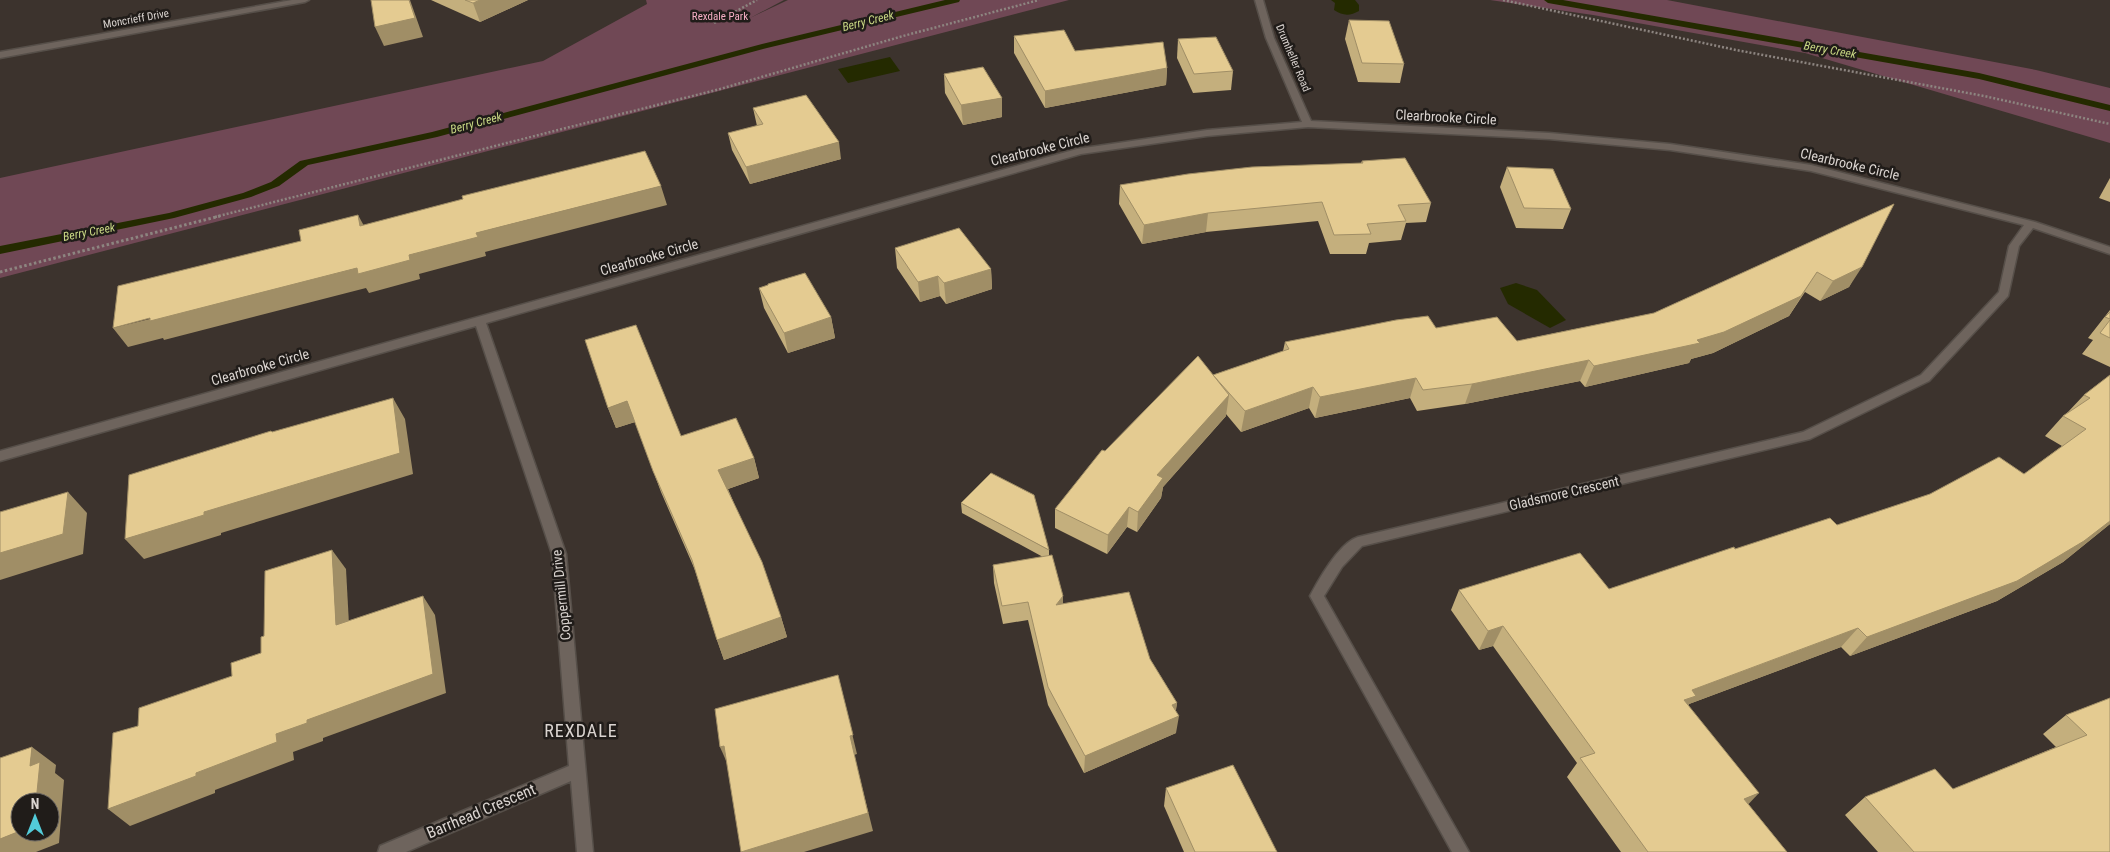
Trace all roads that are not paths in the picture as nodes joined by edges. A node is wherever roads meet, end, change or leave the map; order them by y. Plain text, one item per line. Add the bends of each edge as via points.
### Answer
1 (305, 0) edge
2 (1259, 0) edge
3 (0, 55) edge
4 (1308, 124) junction
5 (2031, 224) junction
6 (2110, 251) edge
7 (479, 319) junction
8 (0, 456) edge
9 (577, 770) junction
10 (386, 852) edge
11 (585, 852) edge
12 (1461, 852) edge

1 - 3 street, Moncrieff Drive
2 - 4 street, Drumheller Road via 1270,38
4 - 5 street, Clearbrooke Circle via 1549,136 1670,146 1811,168
4 - 7 street, Clearbrooke Circle via 1207,133 1080,151
5 - 6 street, Clearbrooke Circle
5 - 12 street, Gladsmore Crescent via 2014,246 2004,293 1925,378 1806,436 1358,542 1337,563 1318,596
7 - 8 street, Clearbrooke Circle
7 - 9 street, Coppermill Drive via 558,554
9 - 10 street, Barrhead Crescent
9 - 11 street, Coppermill Drive

